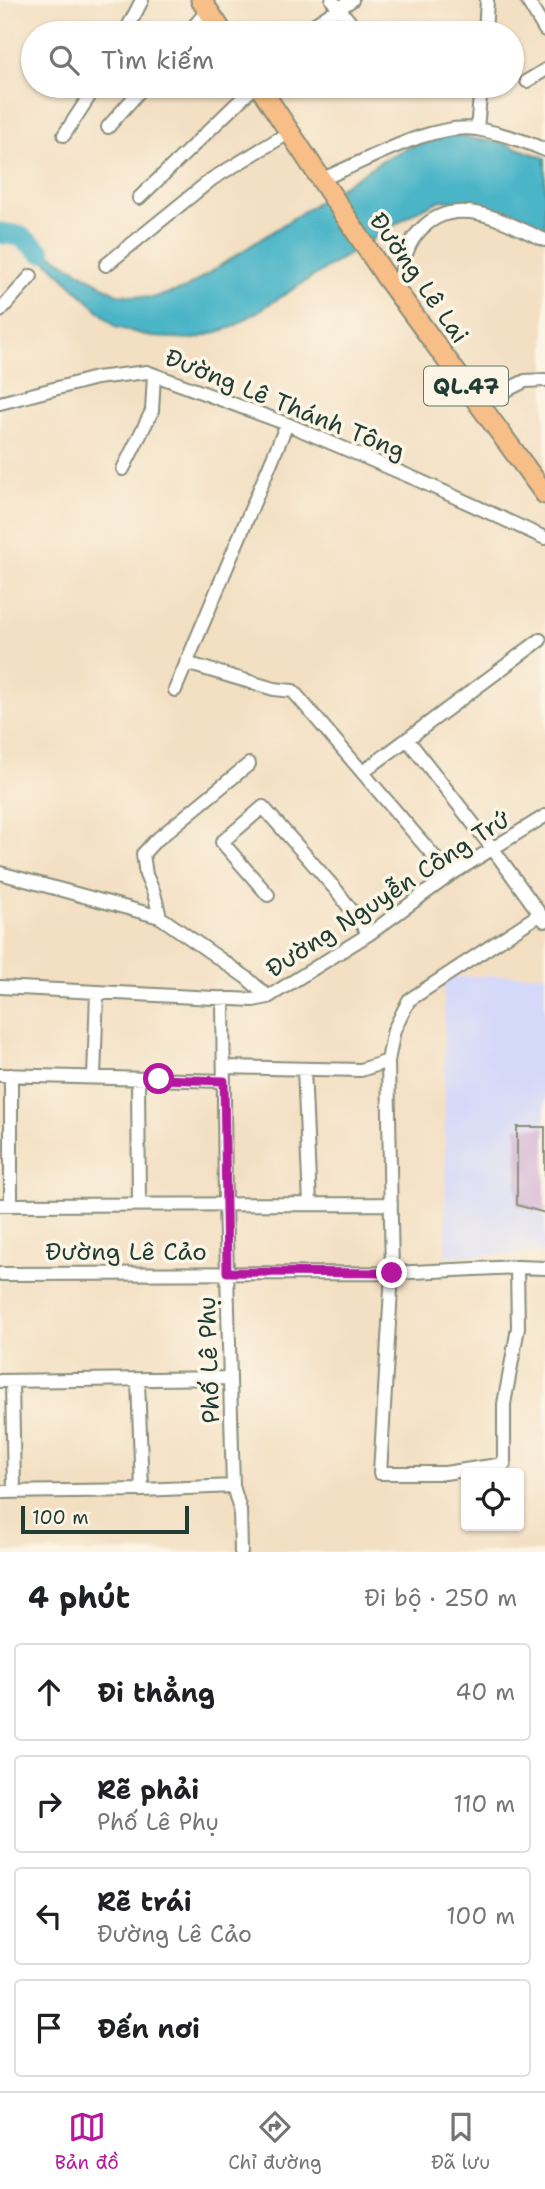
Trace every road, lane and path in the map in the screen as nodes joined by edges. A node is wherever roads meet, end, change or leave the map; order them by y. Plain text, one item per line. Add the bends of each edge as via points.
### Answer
1 (142, 0) edge
2 (352, 0) edge
3 (487, 0) edge
4 (527, 0) edge
5 (204, 5) edge
6 (335, 5) edge
7 (131, 21) edge
8 (195, 21) edge
9 (215, 21) edge
10 (316, 21) edge
11 (349, 21) edge
12 (486, 21) edge
13 (545, 30) edge
14 (545, 70) edge
15 (527, 80) dead end
16 (88, 98) edge
17 (133, 98) edge
18 (244, 98) edge
19 (266, 98) edge
20 (480, 98) edge
21 (108, 127) dead end
22 (477, 129) junction
23 (290, 132) junction
24 (64, 135) dead end
25 (545, 150) edge
26 (324, 182) junction
27 (139, 198) dead end
28 (545, 240) edge
29 (106, 265) dead end
30 (31, 276) dead end
31 (392, 284) junction
32 (0, 311) edge
33 (154, 374) junction
34 (545, 380) edge
35 (0, 403) edge
36 (479, 404) junction
37 (287, 424) junction
38 (123, 469) dead end
39 (545, 494) edge
40 (545, 538) edge
41 (540, 640) dead end
42 (186, 663) junction
43 (175, 690) dead end
44 (407, 739) junction
45 (249, 764) dead end
46 (363, 772) junction
47 (545, 816) edge
48 (493, 849) junction
49 (0, 873) edge
50 (450, 875) junction
51 (268, 895) dead end
52 (160, 917) junction
53 (542, 917) edge
54 (369, 934) junction
55 (0, 987) edge
56 (97, 992) junction
57 (223, 998) junction
58 (268, 998) junction
59 (388, 1060) junction
60 (224, 1067) junction
61 (304, 1069) junction
62 (5, 1075) edge
63 (94, 1077) junction
64 (138, 1079) junction
65 (224, 1081) junction
66 (225, 1203) junction
67 (139, 1204) junction
68 (310, 1204) junction
69 (391, 1204) junction
70 (6, 1205) edge
71 (517, 1267) junction
72 (545, 1268) edge
73 (227, 1272) junction
74 (0, 1273) edge
75 (392, 1273) junction
76 (230, 1378) junction
77 (138, 1380) junction
78 (6, 1381) edge
79 (233, 1486) junction
80 (142, 1490) junction
81 (0, 1492) edge
82 (14, 1492) junction
83 (241, 1552) edge

1 - 7 street
2 - 6 street
3 - 12 street
4 - 13 street
5 - 8 street
5 - 9 highway
6 - 10 street
6 - 11 street
14 - 15 street
16 - 24 street
17 - 21 street
18 - 27 street
19 - 23 highway, Đường Lê Lai / QL.47
20 - 22 street
22 - 25 street
22 - 26 street via 444,130 414,138
23 - 26 highway, Đường Lê Lai / QL.47
23 - 29 street via 212,179
26 - 31 highway, Đường Lê Lai / QL.47
28 - 31 street via 484,213 450,212 416,234
30 - 32 street
31 - 36 highway, Đường Lê Lai / QL.47
33 - 35 street, Đường Lê Thánh Tông via 96,378
33 - 37 street, Đường Lê Thánh Tông
33 - 38 street via 152,411
34 - 36 street via 525,381
36 - 39 highway, Đường Lê Lai / QL.47
37 - 40 street, Đường Lê Thánh Tông
37 - 42 street
41 - 44 street
42 - 43 street
42 - 46 street via 293,691
44 - 46 street
44 - 48 street
45 - 52 street via 146,849 143,863
46 - 50 street
47 - 48 street, Đường Nguyễn Công Trứ
48 - 50 street, Đường Nguyễn Công Trứ
48 - 53 street
49 - 52 street
50 - 54 street, Đường Nguyễn Công Trứ
51 - 54 street via 222,842 262,807
52 - 58 street
53 - 59 street via 409,1000 394,1030
54 - 58 street, Đường Nguyễn Công Trứ
55 - 56 street, Đường Nguyễn Công Trứ
56 - 57 street, Đường Nguyễn Công Trứ
56 - 63 street
57 - 58 street, Đường Nguyễn Công Trứ
57 - 60 street, Phố Lê Phụ
59 - 61 street via 361,1070
59 - 69 street
60 - 61 street
60 - 65 street, Phố Lê Phụ
61 - 68 street
62 - 63 street
62 - 70 street
63 - 64 street
64 - 65 street
64 - 67 street
65 - 66 street, Phố Lê Phụ
66 - 67 street
66 - 68 street
66 - 73 street, Phố Lê Phụ
67 - 70 street
68 - 69 street
69 - 75 street
71 - 72 street, Đường Lê Cảo
71 - 75 street, Đường Lê Cảo
71 - 75 street via 518,1328 504,1404 504,1464 423,1474 380,1473
73 - 74 street, Đường Lê Cảo
73 - 75 street, Đường Lê Cảo
73 - 76 street, Phố Lê Phụ
76 - 77 street
76 - 79 street, Phố Lê Phụ
77 - 78 street
77 - 80 street
78 - 82 street
79 - 80 street
79 - 83 street, Phố Lê Phụ via 240,1510
80 - 82 street
81 - 82 street

